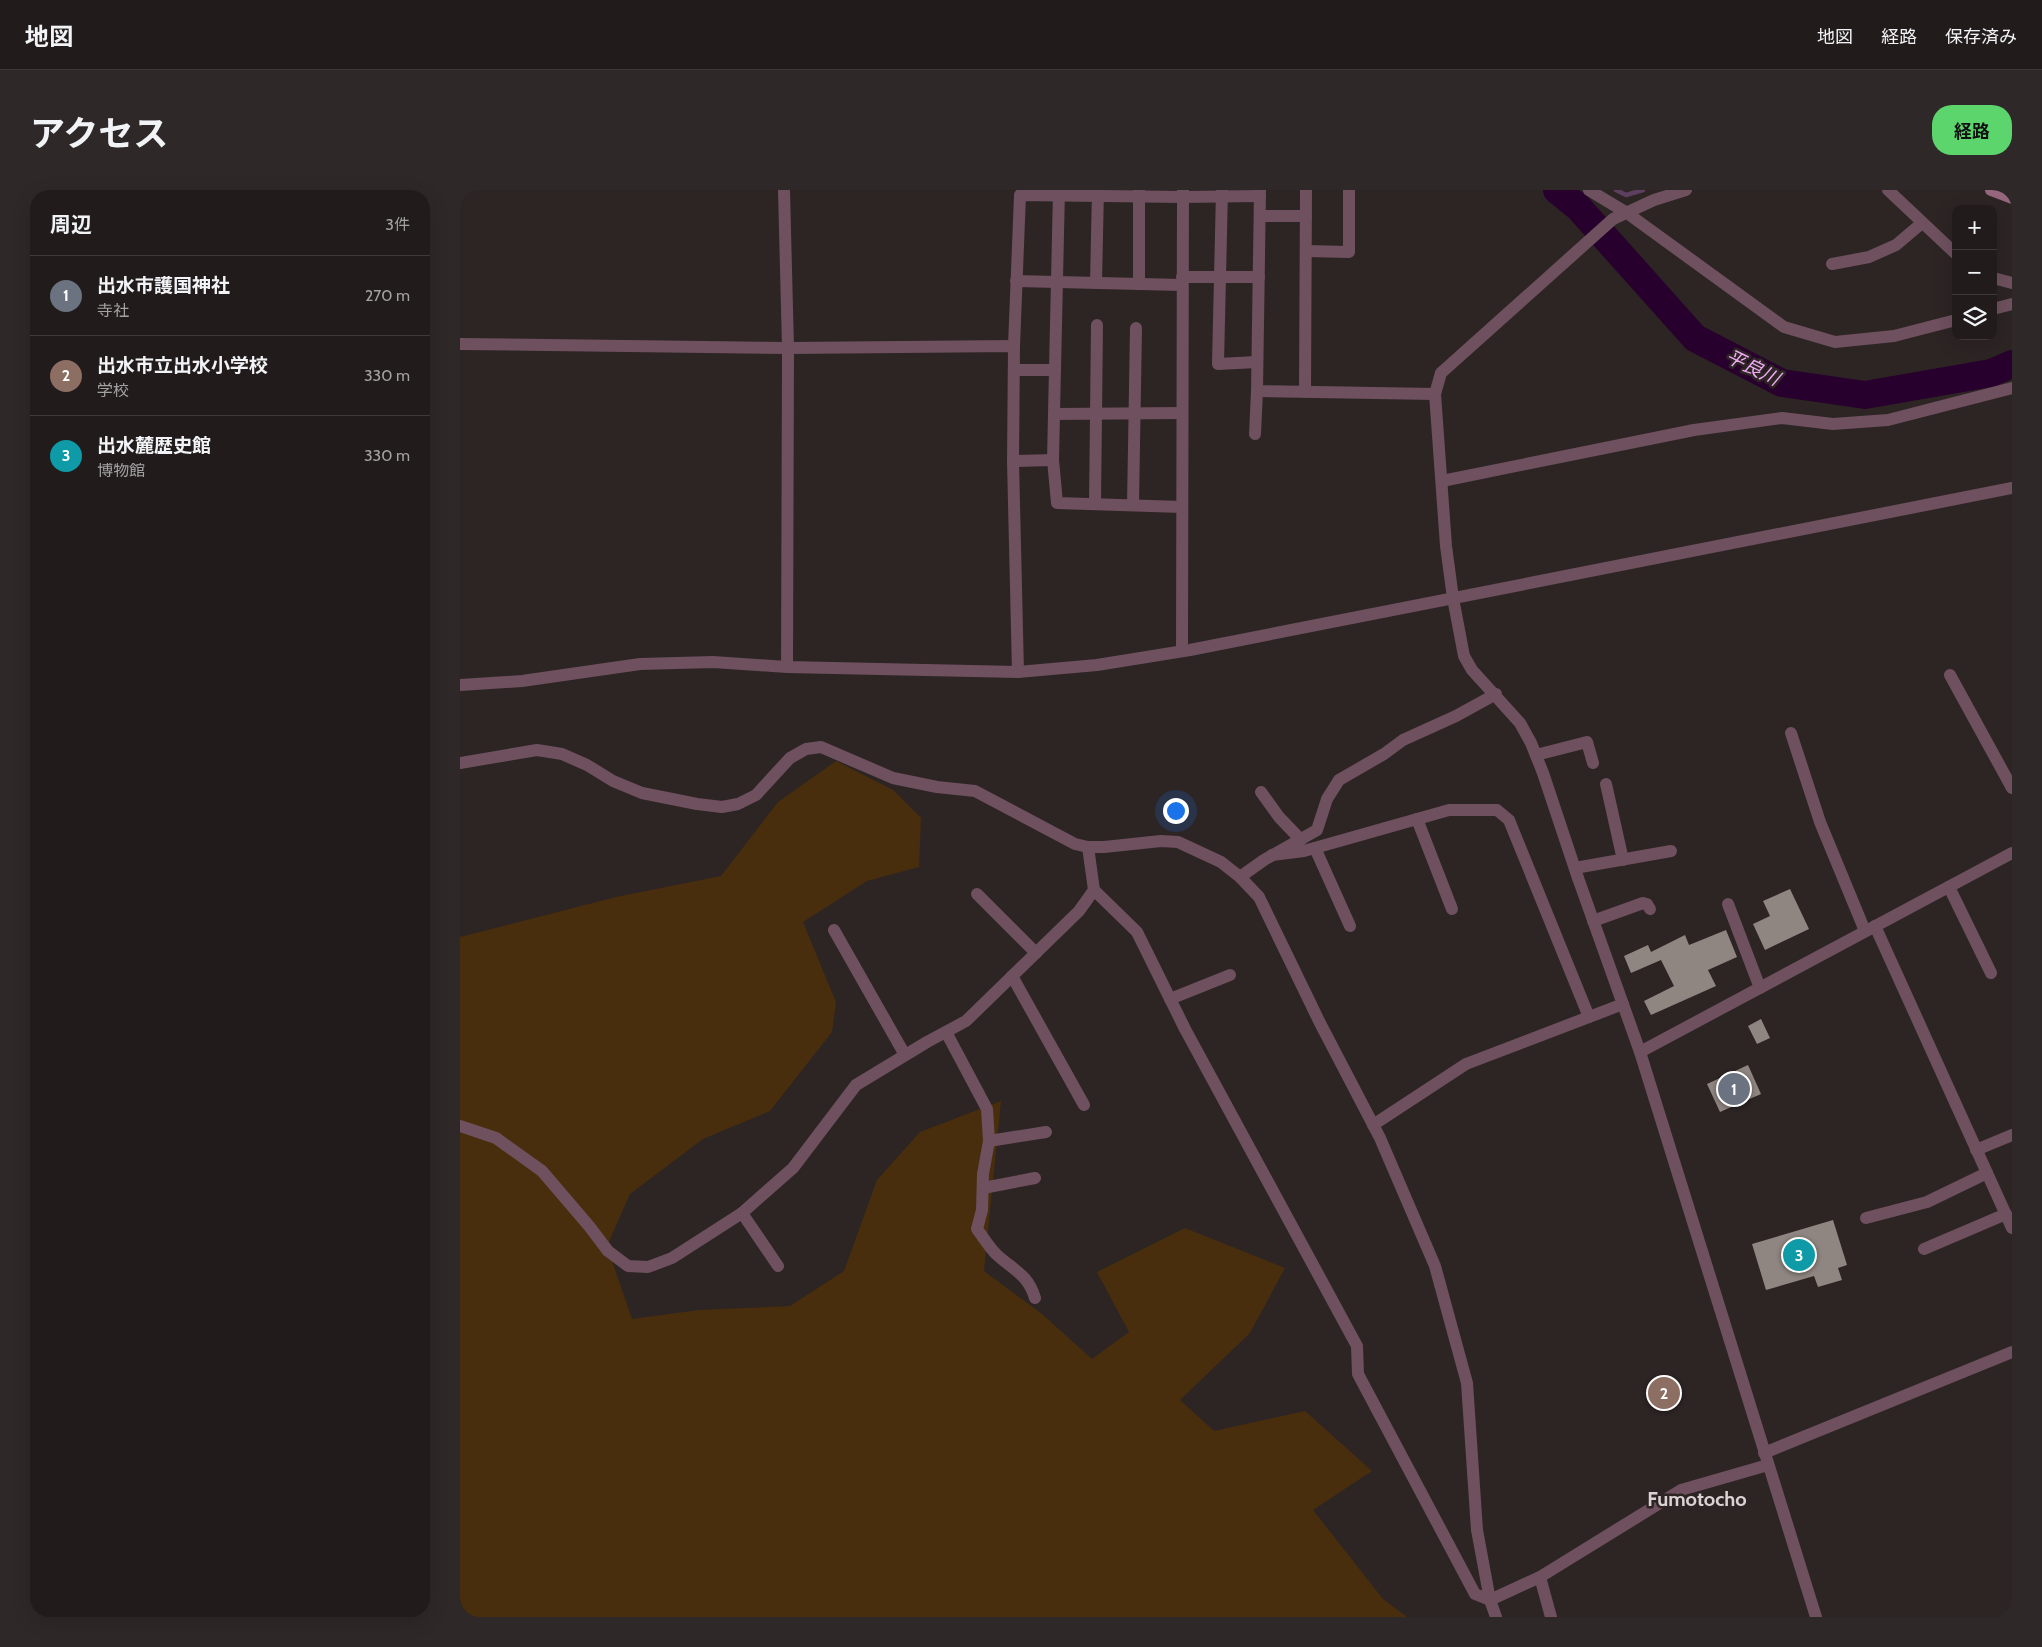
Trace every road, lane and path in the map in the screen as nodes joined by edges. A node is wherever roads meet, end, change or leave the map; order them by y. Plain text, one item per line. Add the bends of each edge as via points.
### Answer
1 (784, 190) edge
2 (1306, 190) edge
3 (1349, 190) edge
4 (1589, 190) edge
5 (1888, 190) edge
6 (1991, 190) edge
7 (1681, 191) edge
8 (1020, 192) edge
9 (1059, 193) edge
10 (1098, 193) edge
11 (1138, 193) edge
12 (1222, 193) edge
13 (1260, 193) edge
14 (1182, 194) edge
15 (2012, 198) edge
16 (1626, 213) junction
17 (1260, 216) junction
18 (1306, 216) junction
19 (1922, 223) junction
20 (1952, 250) edge
21 (1306, 251) junction
22 (1832, 264) dead end
23 (1220, 277) junction
24 (1259, 277) junction
25 (1997, 279) edge
26 (1016, 281) junction
27 (1182, 281) junction
28 (1057, 282) junction
29 (1096, 283) junction
30 (2012, 283) edge
31 (1139, 284) junction
32 (2012, 304) edge
33 (1997, 308) edge
34 (1952, 321) edge
35 (1097, 325) dead end
36 (1136, 328) dead end
37 (460, 344) edge
38 (1014, 346) junction
39 (788, 348) junction
40 (1258, 362) junction
41 (1014, 370) junction
42 (1055, 370) junction
43 (2012, 388) edge
44 (1257, 391) junction
45 (1305, 392) junction
46 (1435, 394) junction
47 (1182, 413) junction
48 (1054, 414) junction
49 (1096, 414) junction
50 (1135, 414) junction
51 (1255, 434) dead end
52 (1053, 460) junction
53 (1013, 462) junction
54 (1442, 481) junction
55 (2012, 488) edge
56 (1095, 504) junction
57 (1133, 505) junction
58 (1182, 507) junction
59 (1453, 598) junction
60 (1182, 651) junction
61 (786, 667) junction
62 (1018, 672) junction
63 (1950, 675) dead end
64 (460, 685) edge
65 (1496, 694) junction
66 (1791, 733) dead end
67 (1536, 755) junction
68 (460, 763) edge
69 (1594, 763) dead end
70 (1606, 784) dead end
71 (2012, 788) edge
72 (1261, 792) dead end
73 (1417, 819) junction
74 (1301, 840) junction
75 (1088, 847) junction
76 (1316, 848) junction
77 (1671, 851) dead end
78 (2012, 854) edge
79 (1272, 855) junction
80 (1623, 860) junction
81 (1576, 873) junction
82 (1240, 877) junction
83 (1949, 887) junction
84 (1094, 890) junction
85 (977, 894) dead end
86 (1728, 904) dead end
87 (1452, 909) dead end
88 (1650, 909) dead end
89 (1593, 921) junction
90 (1350, 926) dead end
91 (1870, 928) junction
92 (834, 930) dead end
93 (1036, 953) junction
94 (1991, 973) dead end
95 (1230, 975) dead end
96 (1012, 976) junction
97 (1760, 988) junction
98 (1170, 999) junction
99 (1623, 1004) junction
100 (1589, 1017) junction
101 (946, 1032) junction
102 (1640, 1052) junction
103 (905, 1055) junction
104 (1084, 1105) dead end
105 (1373, 1125) junction
106 (460, 1126) edge
107 (1046, 1132) dead end
108 (2012, 1135) edge
109 (989, 1141) junction
110 (1976, 1150) junction
111 (1987, 1174) junction
112 (1036, 1178) dead end
113 (983, 1188) junction
114 (742, 1213) junction
115 (2006, 1214) junction
116 (1866, 1218) dead end
117 (2012, 1228) edge
118 (1924, 1249) dead end
119 (778, 1266) dead end
120 (1036, 1298) dead end
121 (2012, 1352) edge
122 (1766, 1459) junction
123 (1540, 1577) junction
124 (1490, 1600) junction
125 (1496, 1617) edge
126 (1551, 1617) edge
127 (1816, 1617) edge

1 - 39 street
2 - 18 street
3 - 21 street via 1349,252
4 - 16 street
5 - 19 street
6 - 15 main road
7 - 16 street
8 - 9 street
8 - 26 street
9 - 10 street
9 - 28 street
10 - 11 street
10 - 29 street
11 - 14 street
11 - 31 street
12 - 13 street
12 - 14 street
12 - 23 street
13 - 17 street
14 - 27 street
16 - 34 street via 1784,327 1835,342 1894,336
16 - 46 street via 1613,219 1441,373
17 - 18 street
17 - 24 street
18 - 21 street
19 - 20 street
19 - 22 street via 1896,245 1869,258
21 - 45 street
23 - 24 street
23 - 27 street
23 - 40 street via 1218,364
24 - 40 street
25 - 30 street
26 - 28 street
26 - 38 street
27 - 31 street
27 - 47 street
28 - 29 street
28 - 42 street
29 - 31 street
32 - 33 street
35 - 49 street
36 - 50 street
37 - 39 street
38 - 39 street
38 - 41 street
39 - 61 street
40 - 44 street
41 - 42 street
41 - 53 street
42 - 48 street
43 - 54 street via 1888,420 1833,424 1782,418 1694,430
44 - 45 street
44 - 51 street
45 - 46 street
46 - 54 street
47 - 50 street
47 - 58 street
48 - 49 street
48 - 52 street
49 - 50 street
49 - 56 street
50 - 57 street
52 - 53 street
52 - 56 street via 1057,503
53 - 62 street
54 - 59 street
55 - 59 street
56 - 57 street
57 - 58 street
58 - 60 street
59 - 60 street
59 - 65 street via 1464,656 1472,670
60 - 62 street via 1097,666
61 - 62 street
61 - 64 street via 712,662 640,664 522,681
63 - 71 street
65 - 67 street via 1520,723
65 - 74 street via 1404,740 1339,780 1327,799 1317,830
66 - 91 street via 1820,822
67 - 69 street via 1586,742
67 - 81 street
68 - 75 street via 537,750 562,754 642,793 722,807 756,795 790,758 806,749 821,747 893,778 974,792 1075,844
70 - 80 street
72 - 74 street via 1278,817
73 - 76 street
73 - 87 street
73 - 100 street via 1449,810 1497,810 1509,820
74 - 79 street
75 - 82 street via 1178,842 1221,862
75 - 84 street
76 - 79 street
76 - 90 street
77 - 80 street
78 - 83 street
79 - 82 street
80 - 81 street
81 - 89 street
82 - 105 street via 1259,897
83 - 91 street
83 - 94 street
84 - 93 street via 1079,911
84 - 98 street via 1137,932
85 - 93 street
86 - 97 street
88 - 89 street via 1643,903
89 - 99 street
91 - 97 street
91 - 110 street
92 - 103 street
93 - 96 street
95 - 98 street
96 - 101 street via 966,1021
96 - 104 street
97 - 102 street
98 - 124 street via 1357,1346 1358,1374 1470,1585 1475,1594
99 - 100 street
99 - 102 street
100 - 105 street via 1466,1064
101 - 103 street
101 - 109 street via 987,1109
102 - 122 street
103 - 114 street via 856,1085 794,1168
105 - 124 street via 1434,1266 1467,1384 1477,1530
106 - 114 street via 496,1138 542,1171 608,1252 628,1266 648,1267 672,1258
107 - 109 street
108 - 110 street
109 - 113 street
110 - 111 street
111 - 115 street
111 - 116 street via 1926,1202
112 - 113 street
113 - 120 street via 977,1229 996,1254 1027,1280
114 - 119 street
115 - 117 street
115 - 118 street
121 - 122 street
122 - 123 street via 1681,1490
122 - 127 street
123 - 124 street
123 - 126 street
124 - 125 street

